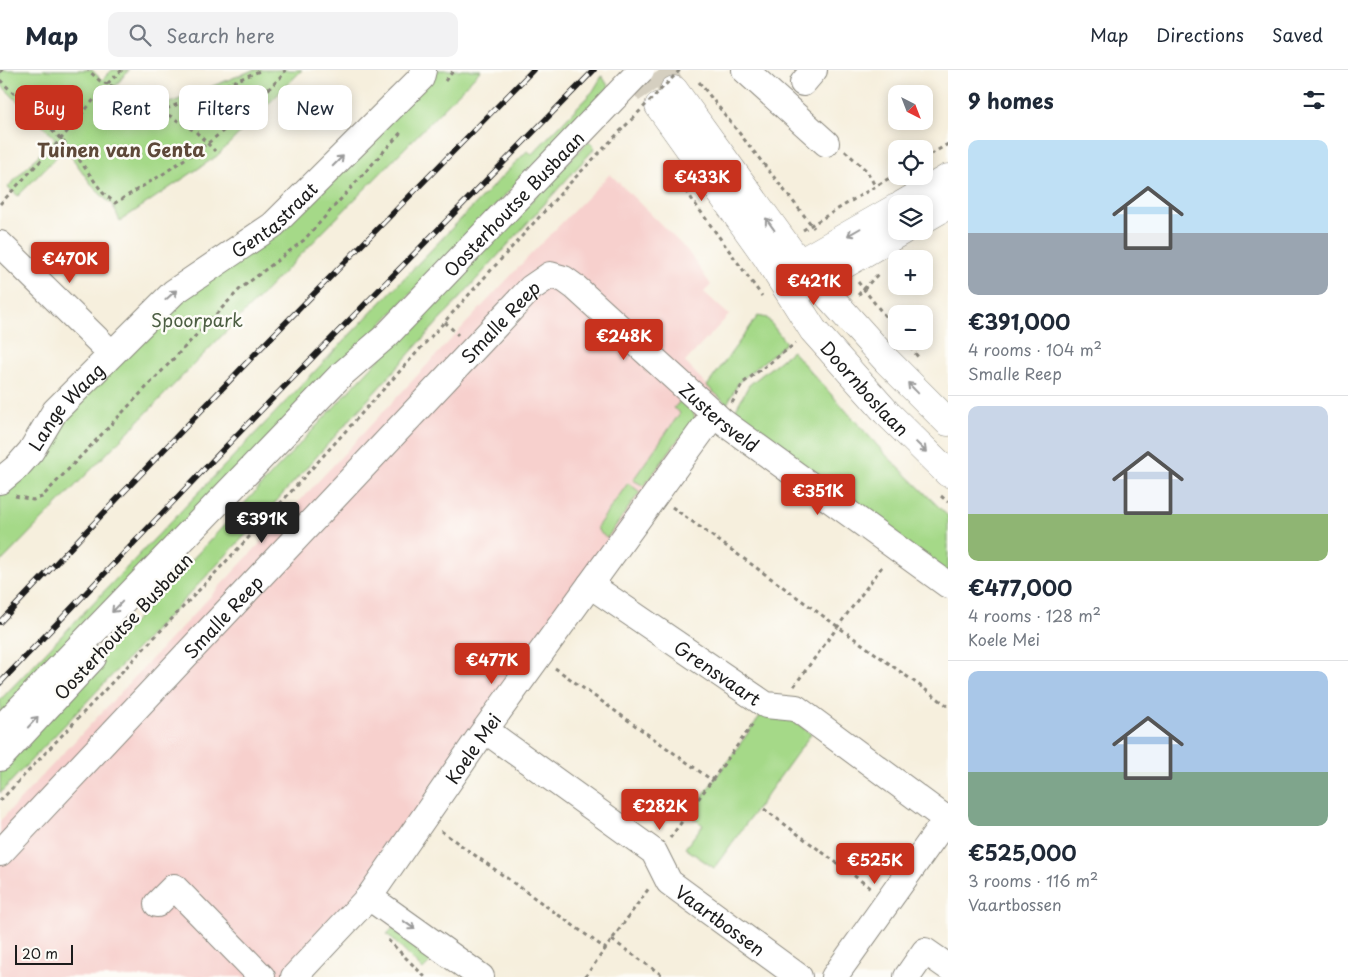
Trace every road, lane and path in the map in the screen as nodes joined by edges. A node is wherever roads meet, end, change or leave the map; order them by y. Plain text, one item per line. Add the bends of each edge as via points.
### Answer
1 (88, 70) edge
2 (122, 70) edge
3 (262, 70) edge
4 (284, 70) edge
5 (454, 70) edge
6 (641, 70) edge
7 (745, 70) edge
8 (432, 77) edge
9 (0, 80) edge
10 (107, 84) junction
11 (678, 86) edge
12 (169, 107) edge
13 (169, 115) edge
14 (406, 127) dead end
15 (61, 139) junction
16 (208, 143) junction
17 (826, 144) joint
18 (948, 144) edge
19 (215, 151) dead end
20 (933, 153) edge
21 (673, 168) dead end
22 (948, 178) edge
23 (888, 179) edge
24 (875, 186) junction
25 (919, 195) edge
26 (0, 204) edge
27 (948, 205) edge
28 (888, 214) edge
29 (933, 214) edge
30 (888, 237) edge
31 (0, 244) edge
32 (743, 272) dead end
33 (550, 275) joint
34 (796, 278) junction
35 (386, 336) junction
36 (798, 342) dead end
37 (111, 353) junction
38 (719, 418) junction
39 (948, 422) edge
40 (948, 473) edge
41 (7, 488) edge
42 (655, 495) junction
43 (896, 547) junction
44 (590, 585) junction
45 (948, 586) edge
46 (836, 627) junction
47 (539, 656) junction
48 (772, 706) junction
49 (948, 706) edge
50 (0, 729) edge
51 (485, 730) junction
52 (0, 758) edge
53 (713, 781) junction
54 (0, 801) edge
55 (764, 810) dead end
56 (947, 818) edge
57 (424, 819) junction
58 (0, 853) edge
59 (659, 863) junction
60 (369, 897) junction
61 (888, 901) junction
62 (157, 904) dead end
63 (385, 937) dead end
64 (612, 940) junction
65 (606, 949) junction
66 (948, 967) edge
67 (262, 977) edge
68 (294, 977) edge
69 (425, 977) edge
70 (481, 977) edge
71 (586, 977) edge
72 (664, 977) edge
73 (799, 977) edge
74 (834, 977) edge
75 (907, 977) edge

1 - 10 path
2 - 10 path
3 - 12 path
4 - 16 path via 285,73 237,120
5 - 8 path
6 - 35 street, Oosterhoutse Busbaan, bridge
7 - 17 street
37 -> 8 street, Gentastraat via 174,292 273,225 420,78
9 - 15 path
10 - 15 path
11 - 24 path via 811,224
11 - 34 main road, Doornboslaan
11 - 54 path, bridge via 632,119 562,191 275,510
13 - 16 path
14 - 41 path via 304,240 240,288 42,497 33,500
15 - 16 path via 102,193 115,203
15 - 26 path
16 - 19 path
17 - 24 path via 830,139 867,172
18 - 20 path
21 - 32 path
22 - 25 main road
23 - 24 path
27 - 29 main road
28 -> 34 main road
30 - 34 main road
31 - 37 street
33 - 38 street, Zustersveld via 575,287
33 - 58 street, Smalle Reep via 531,288
39 -> 34 main road, Doornboslaan
34 -> 40 main road, Doornboslaan via 814,330 866,390
35 -> 50 street, Oosterhoutse Busbaan via 340,375
52 -> 35 street, Oosterhoutse Busbaan via 349,383
36 - 38 path via 743,383
37 - 41 street, Lange Waag via 55,411
38 - 42 street, Koele Mei
38 - 43 street, Zustersveld
42 - 44 street, Koele Mei
42 - 46 path
43 - 45 street, Zustersveld
43 - 46 path
44 - 47 street, Koele Mei
44 - 48 street, Grensvaart
46 - 48 path
46 - 49 path
47 - 51 street, Koele Mei
47 - 53 path
48 - 53 path
48 - 56 street, Grensvaart via 796,708
51 - 57 street, Koele Mei
51 - 59 street, Vaartbossen via 654,852
53 - 59 path
55 - 61 path
56 - 61 street
57 - 60 street, Koele Mei
57 - 65 path
59 - 64 path
59 - 73 street, Vaartbossen via 669,882
60 - 68 street, Koele Mei
60 -> 70 street
61 - 74 street
62 - 67 street via 174,888
63 - 69 path
64 - 65 path
64 - 72 path
65 - 71 path
66 - 75 street via 925,951

